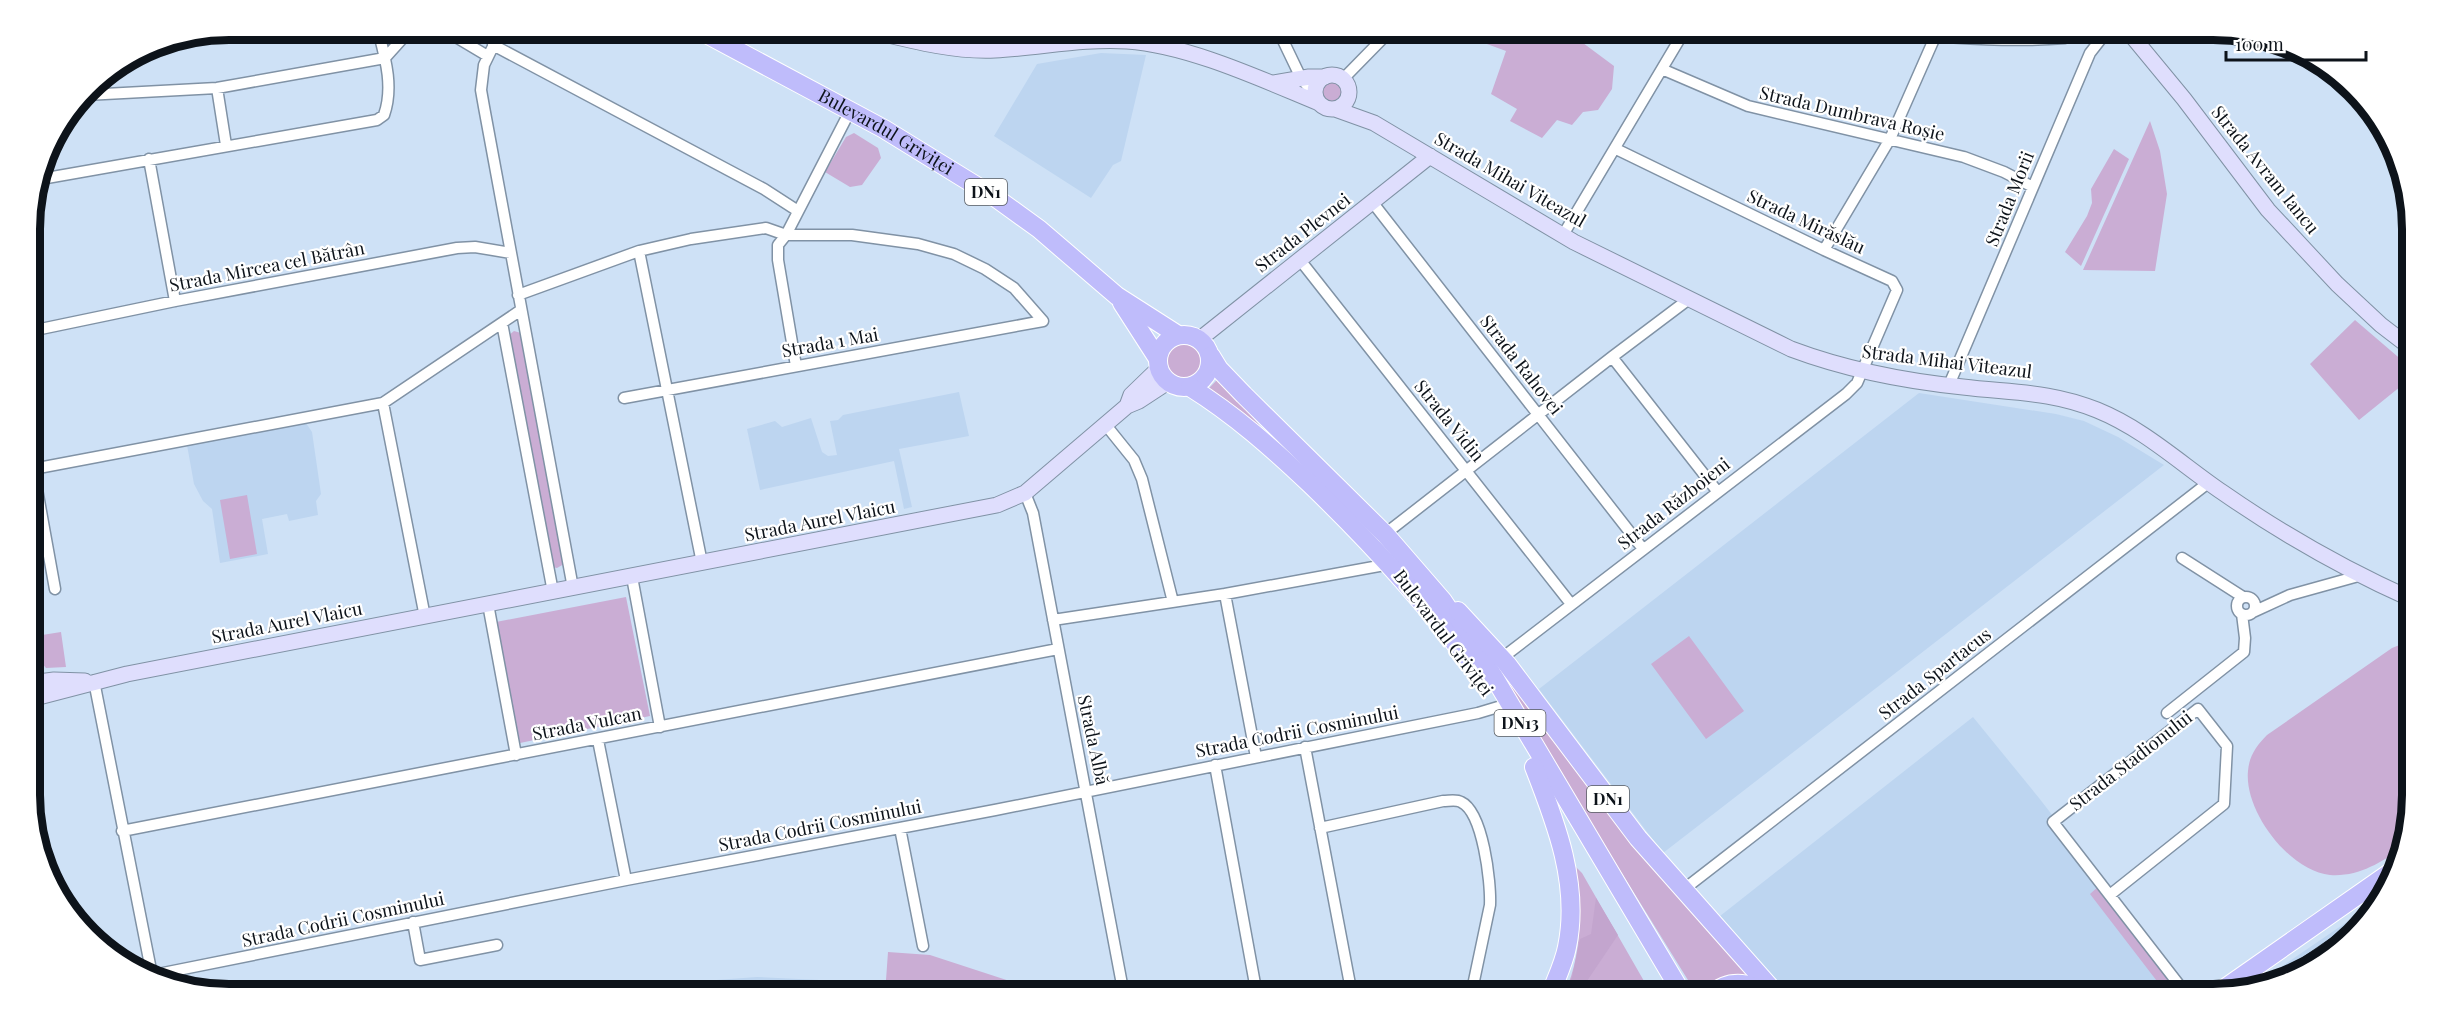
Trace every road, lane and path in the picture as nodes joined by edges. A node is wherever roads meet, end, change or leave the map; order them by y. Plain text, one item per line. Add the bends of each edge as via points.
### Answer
1 (1284, 40) edge
2 (1380, 40) edge
3 (1680, 40) edge
4 (1934, 40) edge
5 (2098, 40) edge
6 (2135, 40) edge
7 (381, 41) edge
8 (400, 41) edge
9 (462, 41) edge
10 (495, 41) edge
11 (719, 41) edge
12 (914, 41) edge
13 (493, 45) junction
14 (486, 55) junction
15 (385, 58) junction
16 (1294, 60) junction
17 (1664, 70) junction
18 (1301, 78) junction
19 (1336, 80) junction
20 (1274, 83) junction
21 (217, 88) junction
22 (98, 94) edge
23 (1317, 99) junction
24 (1335, 109) junction
25 (850, 111) junction
26 (1374, 123) junction
27 (1890, 139) junction
28 (226, 145) junction
29 (1616, 149) junction
30 (1430, 156) junction
31 (149, 159) junction
32 (48, 178) edge
33 (2032, 187) junction
34 (1373, 203) junction
35 (798, 211) junction
36 (786, 235) junction
37 (1563, 235) junction
38 (1824, 250) junction
39 (639, 251) junction
40 (511, 253) junction
41 (1299, 260) junction
42 (518, 295) junction
43 (1117, 296) junction
44 (1689, 299) junction
45 (176, 301) junction
46 (521, 310) junction
47 (502, 323) junction
48 (41, 329) edge
49 (1178, 335) junction
50 (1200, 339) junction
51 (2402, 341) edge
52 (1210, 356) junction
53 (1612, 357) junction
54 (796, 366) junction
55 (1162, 369) junction
56 (1862, 372) junction
57 (1949, 385) junction
58 (1190, 387) junction
59 (667, 390) junction
60 (624, 398) dead end
61 (383, 403) junction
62 (1539, 414) junction
63 (1105, 424) junction
64 (41, 468) edge
65 (1467, 470) junction
66 (2208, 483) junction
67 (1717, 491) junction
68 (1025, 493) junction
69 (40, 510) edge
70 (1385, 534) junction
71 (1643, 549) junction
72 (2182, 558) dead end
73 (702, 563) junction
74 (1390, 564) junction
75 (2362, 575) junction
76 (632, 577) junction
77 (573, 588) junction
78 (55, 589) dead end
79 (553, 592) junction
80 (1225, 594) junction
81 (2402, 595) edge
82 (1173, 602) junction
83 (1443, 602) junction
84 (488, 604) junction
85 (1571, 604) junction
86 (2247, 613) junction
87 (425, 617) junction
88 (1053, 620) junction
89 (1058, 649) junction
90 (1502, 658) junction
91 (94, 681) junction
92 (40, 682) edge
93 (40, 697) edge
94 (1498, 707) junction
95 (2167, 713) dead end
96 (660, 727) junction
97 (598, 740) junction
98 (1305, 747) junction
99 (516, 755) junction
100 (1256, 757) junction
101 (1215, 765) junction
102 (1534, 767) junction
103 (1087, 791) junction
104 (900, 828) junction
105 (1320, 828) junction
106 (123, 831) junction
107 (2382, 878) edge
108 (626, 880) junction
109 (1683, 891) junction
110 (2111, 894) junction
111 (413, 922) junction
112 (497, 945) dead end
113 (923, 946) dead end
114 (148, 966) edge
115 (164, 972) edge
116 (2232, 983) edge
117 (1122, 984) edge
118 (1255, 984) edge
119 (1350, 984) edge
120 (1473, 984) edge
121 (1554, 984) edge
122 (1662, 984) edge
123 (1676, 984) edge
124 (1767, 984) edge
125 (2179, 984) edge

1 - 16 street
2 - 19 street
3 - 17 street
4 - 27 street
5 - 33 street, Strada Morii
6 - 51 street, Strada Avram Iancu via 2268,210 2337,284
7 - 15 street
8 - 15 street
9 - 14 street
10 - 13 street
11 - 25 main road, Bulevardul Griviței / DN1
12 - 20 street via 972,50 1104,41 1150,44
13 - 14 street
13 - 35 street via 764,189
14 - 40 street via 481,90
15 - 21 street
15 - 28 street via 387,107 377,120
16 - 18 street
16 - 19 street
16 - 20 street via 1287,74
17 - 27 street, Strada Dumbrava Roșie via 1748,106
17 - 29 street
18 - 19 street
18 - 20 street
18 - 23 street
19 - 23 street via 1317,84
19 - 24 street via 1347,101
19 - 26 street, Strada Mihai Viteazul
20 - 23 street
21 - 22 street
21 - 28 street
23 - 24 street via 1326,108
24 - 26 street, Strada Mihai Viteazul
25 - 35 street
25 - 43 main road, Bulevardul Griviței / DN1 via 996,198
26 - 30 street, Strada Mihai Viteazul
27 - 33 street, Strada Dumbrava Roșie via 1964,157
27 - 38 street
28 - 31 street
29 - 37 street
29 - 38 street, Strada Mirăslău
30 - 34 street, Strada Plevnei
30 - 37 street, Strada Mihai Viteazul
31 - 32 street
31 - 45 street
33 - 57 street, Strada Morii
34 - 41 street, Strada Plevnei
34 - 62 street, Strada Rahovei
35 - 36 street
36 - 39 street via 766,228
36 - 54 street via 778,245 778,260
36 - 54 street, Strada 1 Mai via 852,235 918,243 954,254 985,268 1014,288 1043,321
37 - 44 street, Strada Mihai Viteazul
38 - 56 street, Strada Mirăslău via 1897,286
39 - 42 street
39 - 59 street
40 - 42 street
40 - 45 street, Strada Mircea cel Bătrân via 457,248
41 - 50 street, Strada Plevnei
41 - 65 street, Strada Vidin
42 - 46 street
43 - 49 main road, Bulevardul Griviței / DN1
43 - 55 main road, Bulevardul Griviței / DN1
44 - 53 street
44 - 56 street, Strada Mihai Viteazul via 1791,349
45 - 48 street, Strada Mircea cel Bătrân
46 - 47 street
46 - 77 street
47 - 61 street
47 - 79 street
49 - 50 main road, DN1
49 - 55 main road via 1164,344
50 - 52 main road, DN1
52 - 58 main road via 1208,372
52 - 70 main road, Bulevardul Griviței / DN1 via 1244,395
53 - 62 street
53 - 67 street
54 - 59 street, Strada 1 Mai
55 - 58 main road via 1179,387
55 - 63 street, Strada Aurel Vlaicu via 1139,401
56 - 57 street, Strada Mihai Viteazul
56 - 67 street, Strada Războieni via 1846,394
57 - 66 street, Strada Mihai Viteazul via 2030,392 2081,404 2134,429
58 - 74 main road, Bulevardul Griviței via 1260,437
59 - 60 street, Strada 1 Mai
59 - 73 street
61 - 64 street
61 - 87 street
62 - 65 street
62 - 71 street, Strada Rahovei
63 - 68 street, Strada Aurel Vlaicu
63 - 82 street via 1134,460 1142,479
65 - 70 street
65 - 85 street, Strada Vidin
66 - 75 street, Strada Mihai Viteazul
66 - 109 street, Strada Spartacus
67 - 71 street, Strada Războieni
68 - 73 street, Strada Aurel Vlaicu via 981,509
68 - 88 street, Strada Albă via 1033,513
69 - 78 street
70 - 83 main road, Bulevardul Griviței / DN1
71 - 85 street, Strada Războieni
72 - 86 street via 2243,597 2249,597 2255,606
73 - 76 street, Strada Aurel Vlaicu
74 - 80 street
74 - 94 main road, Bulevardul Griviței via 1437,619
75 - 81 street, Strada Mihai Viteazul
75 - 86 street via 2290,595
76 - 77 street, Strada Aurel Vlaicu
76 - 96 street
77 - 79 street, Strada Aurel Vlaicu
79 - 84 street, Strada Aurel Vlaicu
80 - 82 street
80 - 100 street
82 - 88 street
83 - 90 main road, Bulevardul Griviței / DN1 via 1457,610
83 - 123 main road, Bulevardul Griviței / DN13 via 1494,677
84 - 87 street, Strada Aurel Vlaicu
84 - 99 street
85 - 90 street, Strada Războieni
86 - 95 street via 2244,652
87 - 91 street, Strada Aurel Vlaicu
88 - 89 street, Strada Albă
89 - 96 street, Strada Vulcan
89 - 103 street, Strada Albă
90 - 109 main road, Bulevardul Griviței / DN1 via 1638,838
91 - 92 street, Strada Aurel Vlaicu
91 - 93 street, Strada Aurel Vlaicu
91 - 106 street
94 - 98 street, Strada Codrii Cosminului
94 - 102 main road, Bulevardul Griviței
96 - 97 street, Strada Vulcan
97 - 99 street, Strada Vulcan
97 - 108 street
98 - 100 street, Strada Codrii Cosminului
98 - 105 street
99 - 106 street, Strada Vulcan
100 - 101 street, Strada Codrii Cosminului
101 - 103 street, Strada Codrii Cosminului
101 - 118 street
102 - 121 main road via 1561,844 1570,911 1567,948
102 - 122 main road, Bulevardul Griviței
103 - 104 street, Strada Codrii Cosminului
103 - 117 street, Strada Albă
104 - 108 street, Strada Codrii Cosminului
104 - 113 street
105 - 119 street
105 - 120 street via 1443,801 1459,800 1466,805 1478,829 1491,891
106 - 114 street
107 - 116 main road
108 - 111 street, Strada Codrii Cosminului
109 - 124 main road, Bulevardul Griviței / DN1
110 - 110 street, Strada Stadionului via 2053,822 2198,709 2228,746 2223,804
110 - 125 street, Strada Stadionului
111 - 112 street via 420,960
111 - 115 street, Strada Codrii Cosminului

